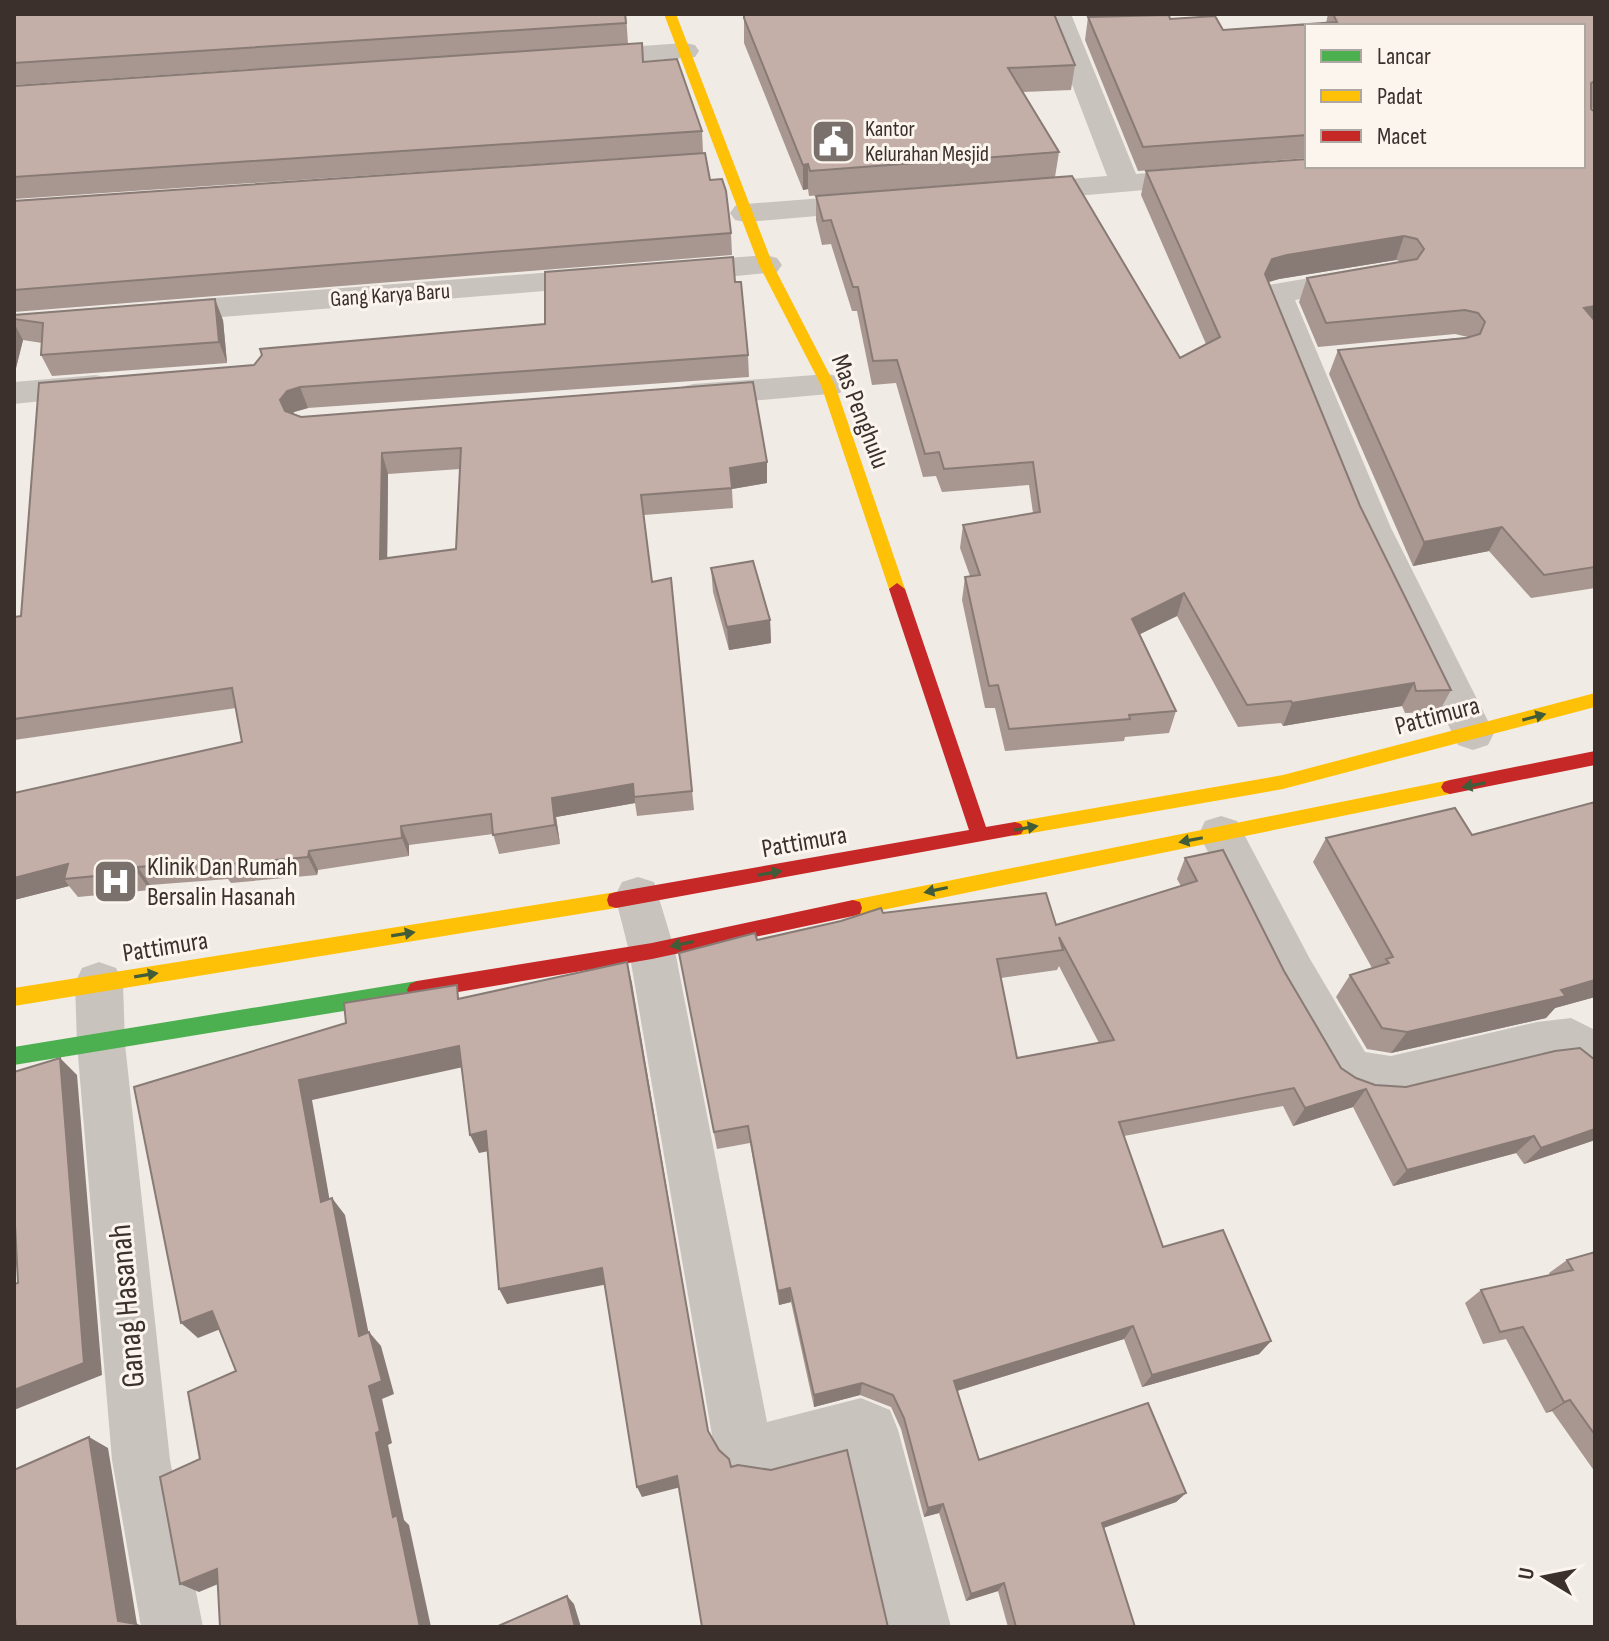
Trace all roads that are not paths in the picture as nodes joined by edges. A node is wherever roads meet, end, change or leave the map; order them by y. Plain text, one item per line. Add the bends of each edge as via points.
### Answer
1 (670, 14) edge
2 (1058, 14) edge
3 (685, 51) junction
4 (558, 59) edge
5 (726, 163) junction
6 (695, 165) edge
7 (1235, 175) edge
8 (1125, 184) junction
9 (983, 195) edge
10 (904, 201) edge
11 (746, 213) junction
12 (766, 265) junction
13 (1396, 273) edge
14 (124, 315) edge
15 (124, 384) edge
16 (828, 385) junction
17 (14, 393) edge
18 (655, 398) edge
19 (1595, 700) edge
20 (1473, 733) junction
21 (1595, 758) edge
22 (1221, 834) junction
23 (980, 836) junction
24 (638, 896) junction
25 (652, 951) junction
26 (99, 983) junction
27 (14, 997) edge
28 (101, 1044) junction
29 (14, 1056) edge
30 (1595, 1060) edge
31 (172, 1627) edge
32 (920, 1627) edge

1 - 3 main road, Mas Penghulu
2 - 8 street
3 - 4 street
3 - 5 main road, Mas Penghulu
5 - 6 street
5 - 11 main road, Mas Penghulu
7 - 8 street
8 - 9 street
10 - 11 street
11 - 12 main road, Mas Penghulu
12 - 14 street, Gang Karya Baru
12 - 16 main road, Mas Penghulu
13 - 20 street via 1278,294 1317,361 1372,528
15 - 17 street
16 - 18 street
16 - 23 main road, Mas Penghulu
20 -> 19 main road, Pattimura
23 -> 20 main road, Pattimura via 1283,782
21 -> 22 main road
22 -> 25 main road
22 - 30 street via 1293,974 1348,1068 1362,1077 1391,1079 1571,1040
24 -> 23 main road, Pattimura
24 - 25 street
26 -> 24 main road, Pattimura
25 - 28 main road
25 - 32 street via 742,1441 762,1452 861,1426 870,1430
26 - 27 main road, Pattimura
26 - 28 street, Ganag Hasanah
28 - 29 main road
28 - 31 street, Ganag Hasanah via 141,1460

